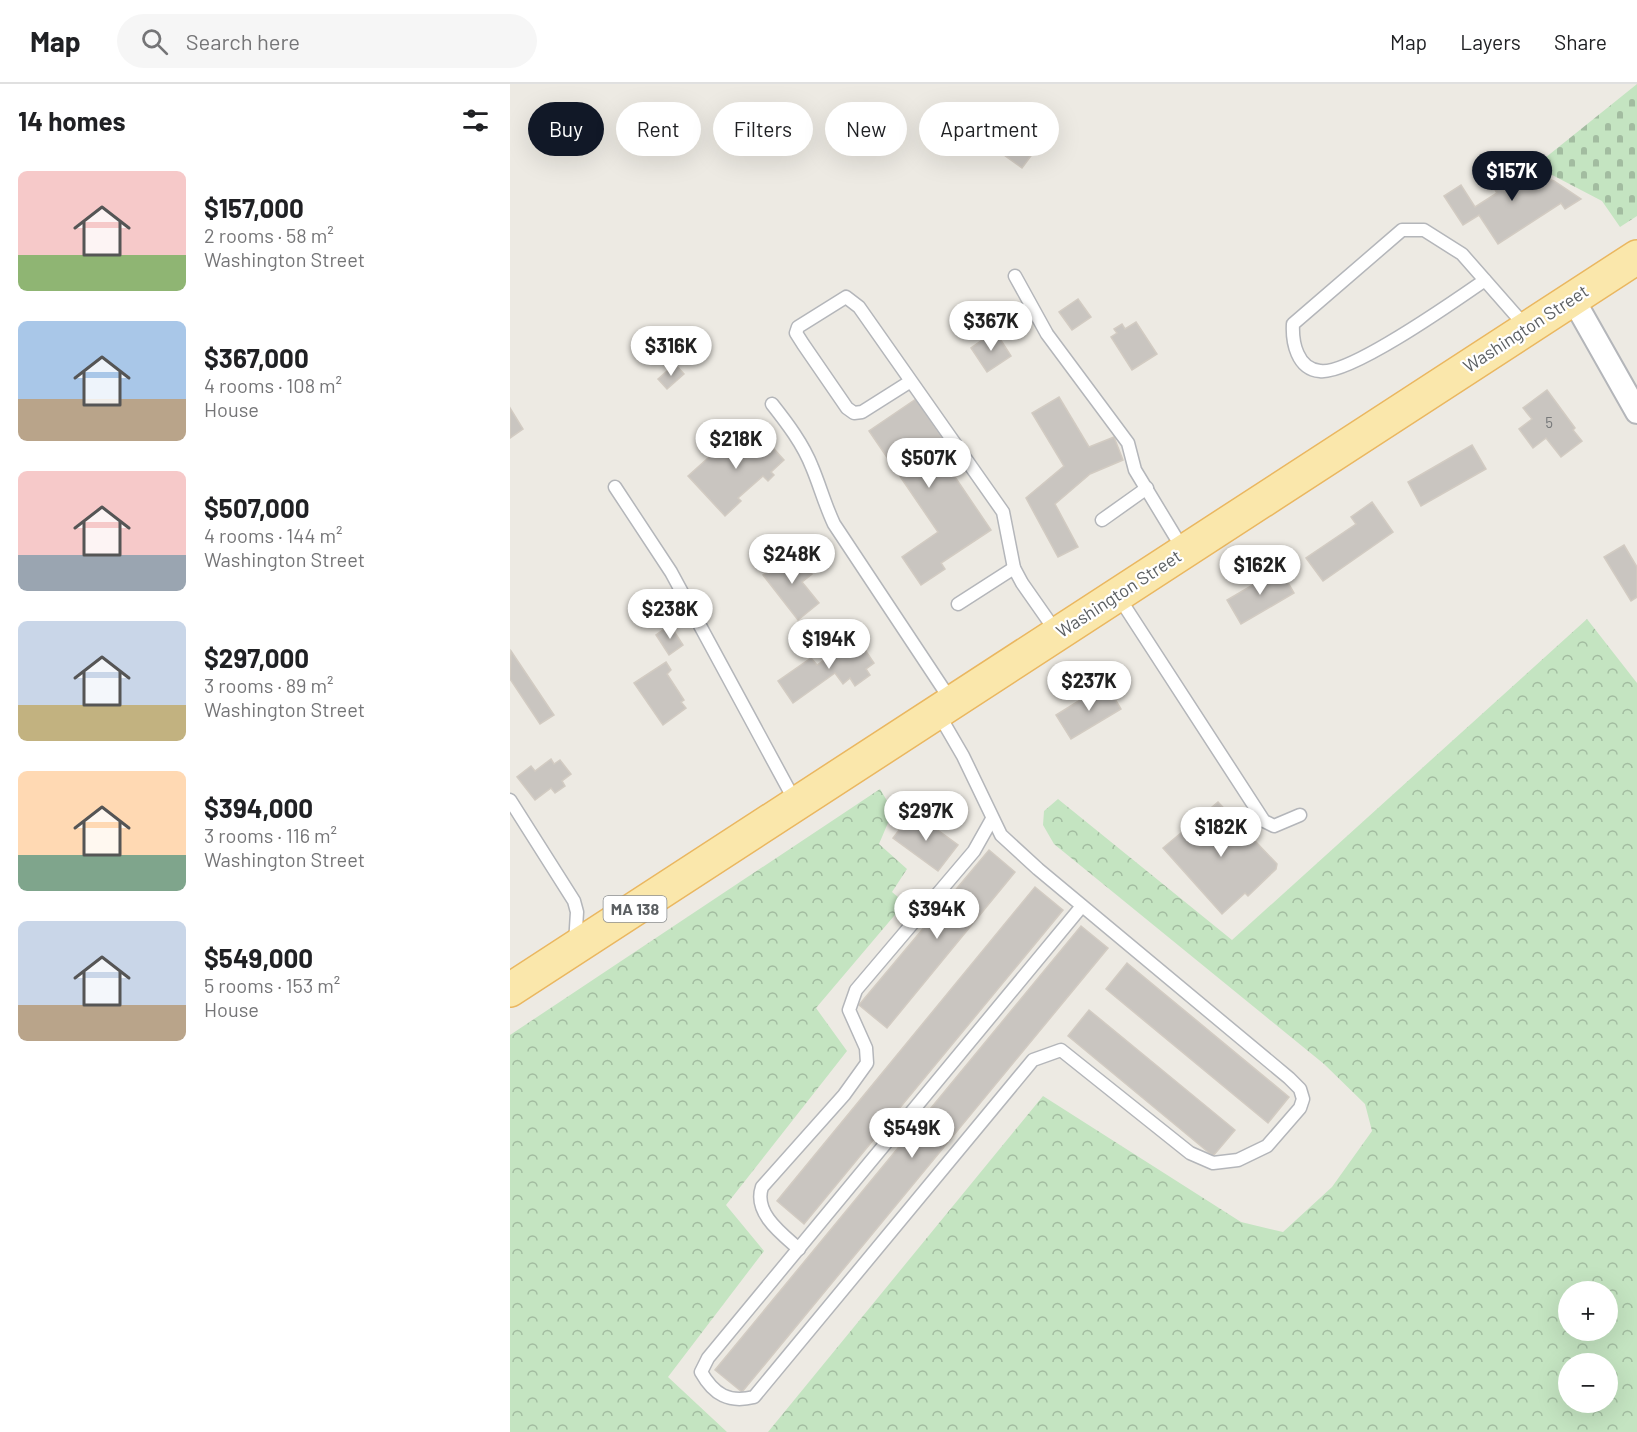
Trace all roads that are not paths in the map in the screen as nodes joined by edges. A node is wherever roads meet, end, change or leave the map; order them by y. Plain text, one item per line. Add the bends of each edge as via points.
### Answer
1 (1637, 257) edge
2 (1015, 276) dead end
3 (1485, 280) junction
4 (1573, 299) junction
5 (1528, 329) junction
6 (911, 381) junction
7 (772, 404) dead end
8 (1637, 412) edge
9 (615, 487) dead end
10 (1147, 488) junction
11 (1102, 520) dead end
12 (1185, 552) junction
13 (1014, 568) junction
14 (1117, 596) junction
15 (958, 604) dead end
16 (1058, 634) junction
17 (945, 707) junction
18 (510, 800) edge
19 (796, 804) junction
20 (1300, 815) dead end
21 (992, 819) junction
22 (1082, 906) junction
23 (574, 948) junction
24 (510, 990) edge
25 (799, 1249) junction

1 - 4 main road, Washington Street / MA 138
2 - 10 lane via 1047,334 1128,443 1136,470
3 - 3 lane via 1462,254 1424,230 1402,230 1293,324 1292,341 1308,367 1333,371 1407,332
3 - 5 lane
4 - 5 main road, Washington Street / MA 138
4 - 8 street
5 - 12 main road, Washington Street / MA 138
6 - 6 lane via 859,307 846,297 798,327 796,333 803,344 854,413 862,412
6 - 13 lane via 1003,512
7 - 17 lane via 791,427 812,465 834,524
9 - 19 lane via 671,572
10 - 11 lane
10 - 12 lane
12 - 14 main road, Washington Street / MA 138
13 - 15 lane
13 - 16 lane
14 - 16 main road, Washington Street / MA 138
14 - 20 lane via 1264,821 1274,826
16 - 17 main road, Washington Street / MA 138
17 - 19 main road, Washington Street / MA 138
17 - 21 lane
18 - 23 lane via 574,901
19 - 23 main road, Washington Street / MA 138
21 - 22 lane via 1001,835
21 - 25 lane via 974,851 856,990 849,1010 866,1048 867,1063 844,1095 762,1187 763,1210
22 - 25 lane
22 - 25 lane via 1289,1078 1300,1089 1300,1108 1267,1146 1238,1160 1213,1164 1190,1153 1061,1050 1033,1060 754,1396 738,1401 723,1397 708,1384 702,1372 708,1358
23 - 24 main road, Washington Street / MA 138

